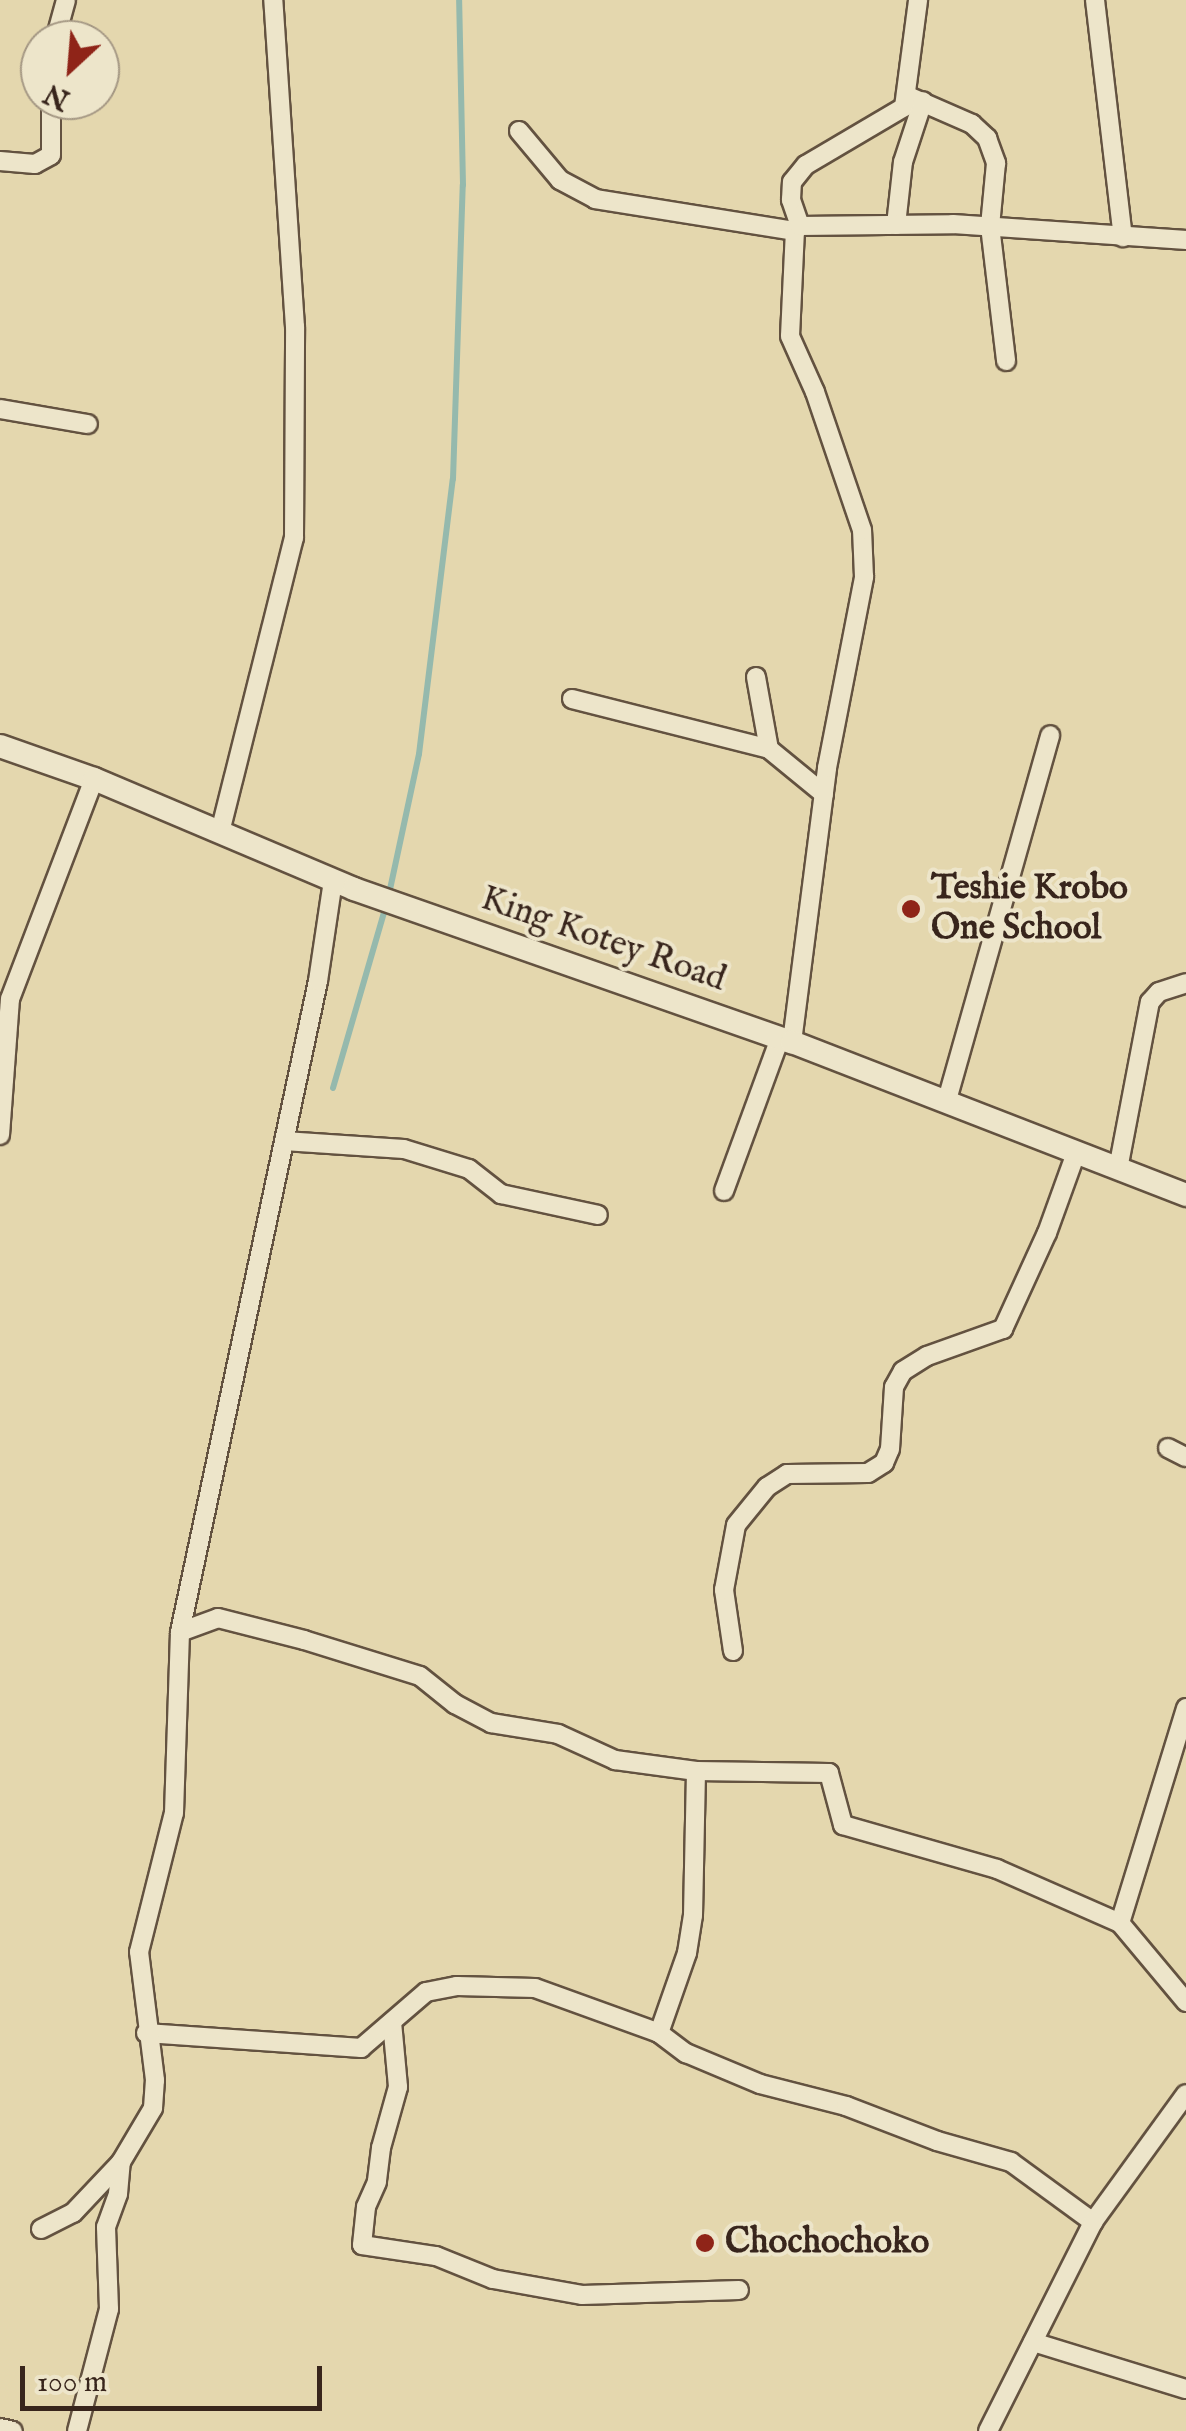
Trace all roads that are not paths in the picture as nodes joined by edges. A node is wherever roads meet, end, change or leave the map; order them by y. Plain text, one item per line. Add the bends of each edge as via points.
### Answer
1 (273, 0) edge
2 (918, 0) edge
3 (1095, 0) edge
4 (915, 99) junction
5 (51, 120) edge
6 (519, 131) dead end
7 (0, 161) edge
8 (896, 224) junction
9 (990, 226) junction
10 (798, 229) junction
11 (1124, 237) junction
12 (1186, 240) edge
13 (1006, 361) dead end
14 (0, 408) edge
15 (88, 424) dead end
16 (756, 678) dead end
17 (572, 699) dead end
18 (1050, 735) dead end
19 (0, 746) edge
20 (770, 749) junction
21 (94, 779) junction
22 (824, 794) junction
23 (220, 832) junction
24 (343, 885) junction
25 (1186, 983) edge
26 (5, 999) edge
27 (786, 1040) junction
28 (947, 1100) junction
29 (0, 1136) edge
30 (284, 1141) junction
31 (1076, 1152) junction
32 (1118, 1169) junction
33 (724, 1191) dead end
34 (1186, 1195) edge
35 (598, 1215) dead end
36 (1168, 1448) dead end
37 (1186, 1457) edge
38 (180, 1632) junction
39 (733, 1650) dead end
40 (1186, 1708) edge
41 (696, 1771) junction
42 (1120, 1923) junction
43 (1186, 2002) edge
44 (392, 2022) junction
45 (146, 2033) junction
46 (659, 2033) junction
47 (1186, 2094) edge
48 (121, 2162) junction
49 (1094, 2222) junction
50 (42, 2229) dead end
51 (739, 2290) dead end
52 (1033, 2342) junction
53 (1186, 2389) edge
54 (0, 2428) edge
55 (13, 2431) edge
56 (77, 2431) edge
57 (988, 2431) edge

1 - 23 street via 294,328 294,538
2 - 4 street
3 - 11 street
4 - 8 street
4 - 9 street via 972,124 987,138 996,163
4 - 10 street via 823,152 792,182
5 - 7 street via 52,155 35,164
6 - 10 street via 560,180 595,199
8 - 9 street
8 - 10 street
9 - 11 street
9 - 13 street
10 - 22 street via 790,336 815,392 863,546 864,577
11 - 12 street
14 - 15 street
16 - 20 street
17 - 20 street
18 - 28 street
19 - 21 street, King Kotey Road
20 - 22 street
21 - 23 street, King Kotey Road
21 - 26 street
22 - 27 street
23 - 24 street, King Kotey Road
24 - 27 street, King Kotey Road
24 - 30 street
25 - 32 street via 1150,1002
26 - 29 street
27 - 28 street, King Kotey Road
27 - 33 street
28 - 31 street, King Kotey Road
30 - 35 street via 404,1149 469,1169 501,1194
30 - 38 street
31 - 32 street, King Kotey Road
31 - 39 street via 1003,1329 902,1371 884,1463 868,1473 788,1474 736,1524 724,1590
32 - 34 street, King Kotey Road
36 - 37 street
38 - 41 street via 218,1618 304,1640 420,1676 491,1723 558,1734 615,1760
38 - 45 street via 174,1813 139,1952
40 - 42 street
41 - 42 street via 829,1773 844,1824 996,1869
41 - 46 street via 694,1915
42 - 43 street
44 - 45 street via 361,2048
44 - 46 street via 426,1992 535,1988
44 - 51 street via 398,2087 362,2245 436,2256 493,2279 582,2295
45 - 48 street via 155,2080 152,2108
46 - 49 street via 686,2053 760,2084 1011,2162
47 - 49 street
48 - 50 street via 73,2213
48 - 56 street via 106,2227 109,2309
49 - 52 street
52 - 53 street
52 - 57 street
54 - 55 street

